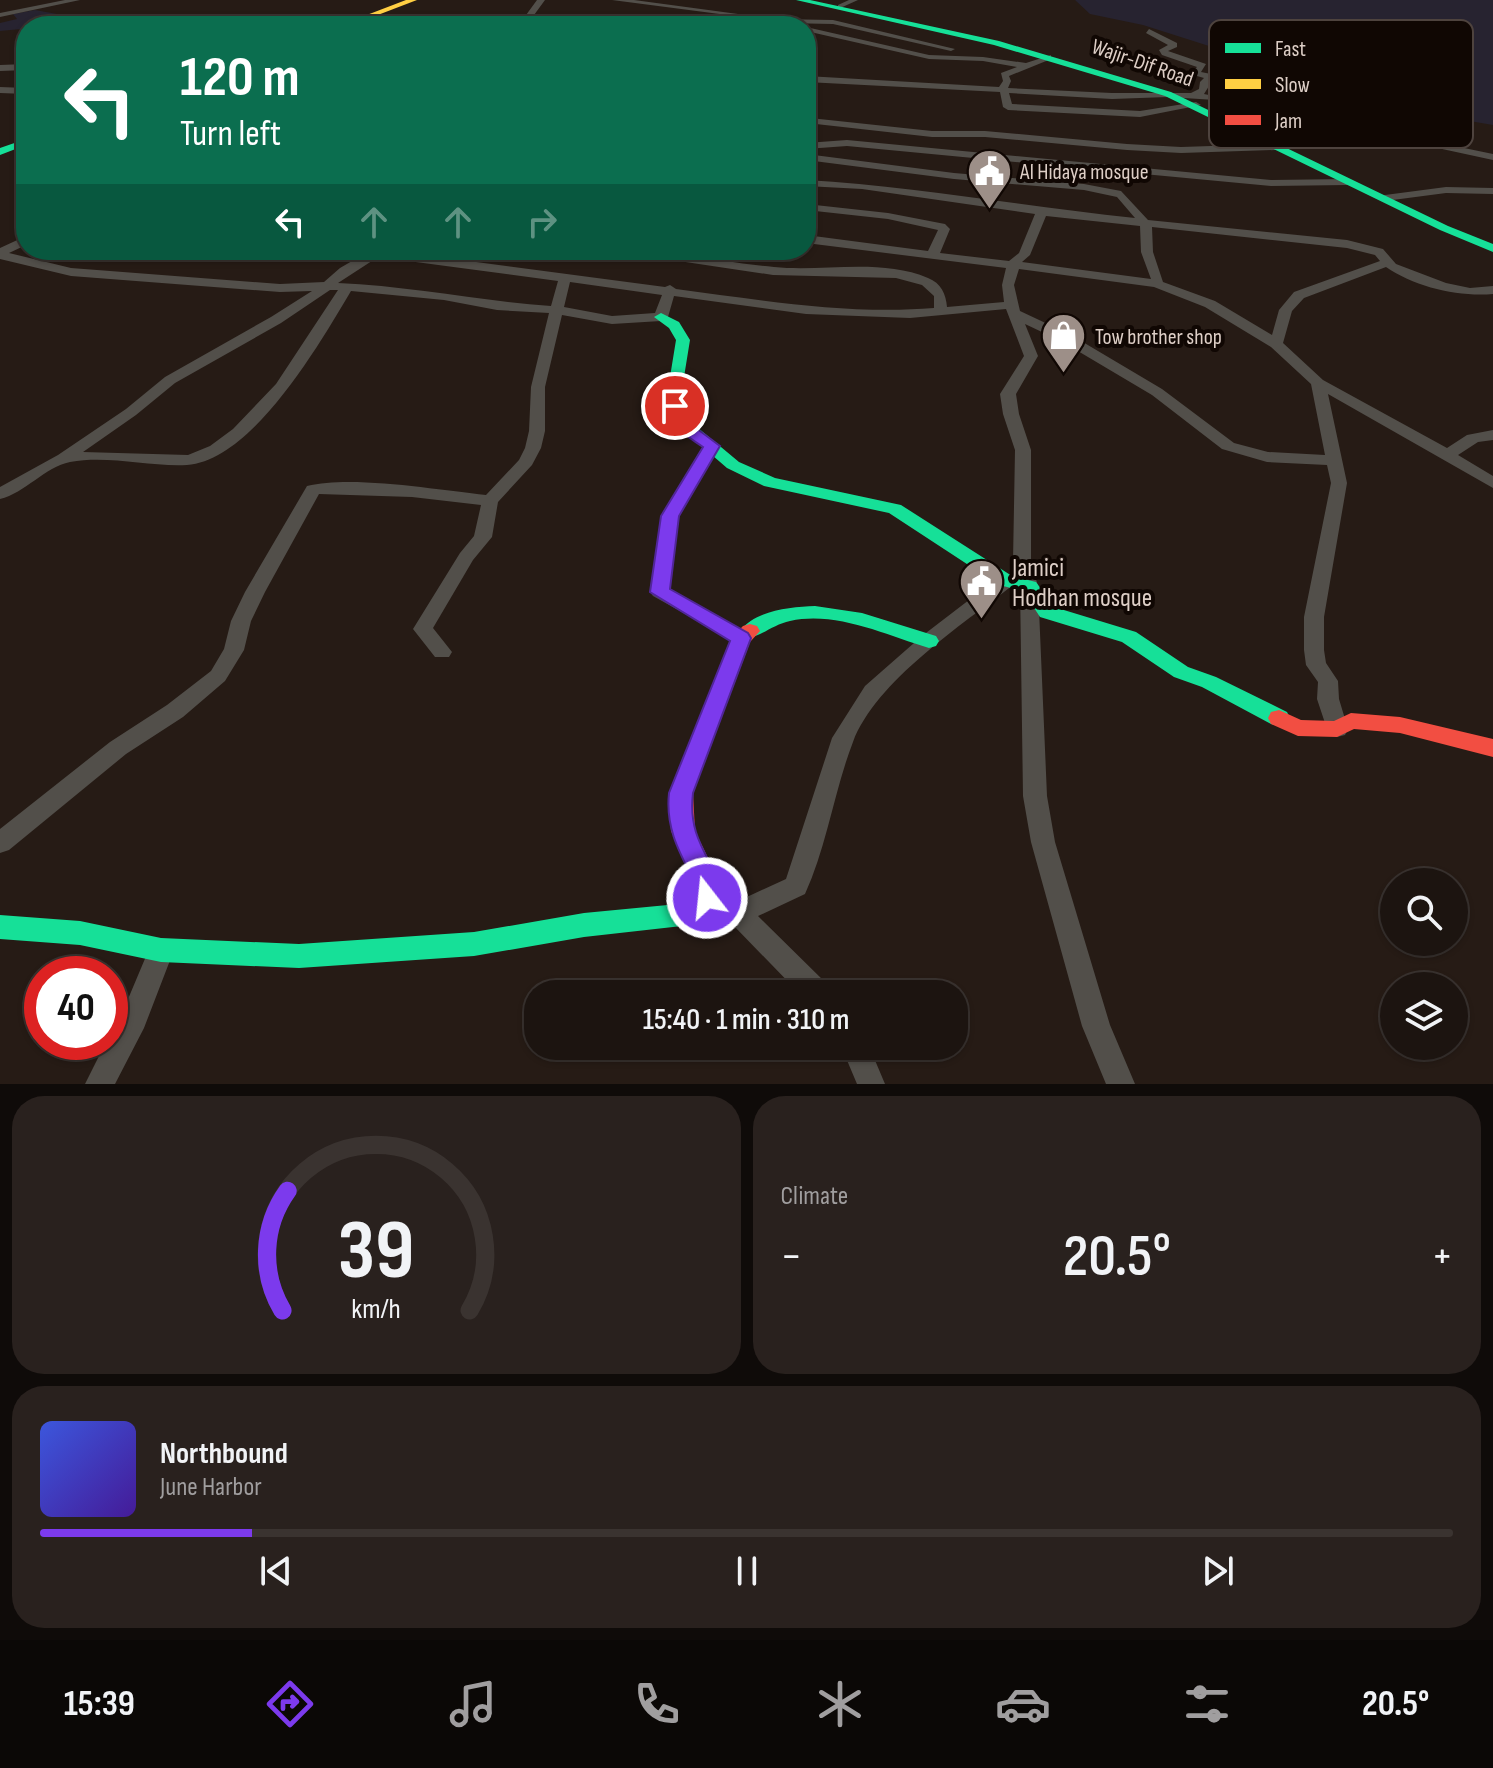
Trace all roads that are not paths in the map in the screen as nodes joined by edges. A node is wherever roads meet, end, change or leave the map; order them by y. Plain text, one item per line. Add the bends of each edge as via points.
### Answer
1 (76, 0) edge
2 (413, 0) edge
3 (616, 0) edge
4 (800, 0) edge
5 (0, 4) edge
6 (848, 4) edge
7 (31, 9) junction
8 (0, 15) edge
9 (369, 16) edge
10 (722, 16) edge
11 (816, 21) edge
12 (932, 30) junction
13 (816, 31) edge
14 (1149, 31) dead end
15 (905, 39) junction
16 (1048, 57) junction
17 (983, 59) junction
18 (1028, 66) junction
19 (1209, 76) edge
20 (816, 79) edge
21 (1209, 79) edge
22 (1003, 88) junction
23 (1168, 94) junction
24 (1193, 101) junction
25 (1209, 102) edge
26 (1209, 110) edge
27 (816, 123) edge
28 (816, 145) edge
29 (1244, 148) edge
30 (1277, 148) edge
31 (1452, 148) edge
32 (1493, 157) edge
33 (816, 158) edge
34 (1071, 163) junction
35 (1347, 182) junction
36 (816, 184) edge
37 (1084, 187) junction
38 (1493, 191) edge
39 (1385, 198) junction
40 (816, 208) edge
41 (1042, 212) junction
42 (1074, 214) junction
43 (1142, 221) junction
44 (816, 240) edge
45 (1493, 248) edge
46 (932, 256) junction
47 (24, 260) edge
48 (364, 260) edge
49 (439, 260) edge
50 (700, 260) edge
51 (1389, 262) junction
52 (1014, 263) junction
53 (565, 277) junction
54 (1156, 284) junction
55 (327, 286) junction
56 (347, 287) junction
57 (670, 289) junction
58 (1493, 290) edge
59 (558, 310) junction
60 (1013, 310) junction
61 (941, 311) junction
62 (661, 317) junction
63 (1276, 344) junction
64 (1318, 383) junction
65 (1493, 435) edge
66 (711, 446) junction
67 (1448, 455) junction
68 (64, 458) junction
69 (1334, 460) junction
70 (1493, 483) edge
71 (0, 494) edge
72 (490, 501) junction
73 (1018, 584) junction
74 (741, 638) junction
75 (929, 641) junction
76 (442, 652) dead end
77 (1337, 729) junction
78 (1493, 748) edge
79 (0, 843) edge
80 (738, 913) junction
81 (584, 925) junction
82 (0, 927) edge
83 (161, 950) junction
84 (804, 980) edge
85 (861, 1060) edge
86 (99, 1084) edge
87 (871, 1084) edge
88 (1121, 1084) edge

1 - 7 street
2 - 9 main road
3 - 10 street
4 - 6 main road, Wajir-Dif Road
5 - 7 street
6 - 12 main road, Wajir-Dif Road
7 - 8 street
11 - 15 street
12 - 15 street
12 - 16 main road, Wajir-Dif Road
13 - 17 street via 929,57
14 - 19 street via 1174,45 1165,47 1165,53 1203,66 1194,74
15 - 17 street
16 - 18 street
16 - 23 main road, Wajir-Dif Road
17 - 18 street
18 - 22 street via 1004,75
20 - 22 street
21 - 24 street
22 - 23 street via 1112,96
22 - 24 street via 1008,107 1013,108 1140,114
23 - 24 main road, Wajir-Dif Road
24 - 25 street
24 - 26 main road, Wajir-Dif Road
27 - 29 street via 1127,147
28 - 34 street via 847,143
30 - 35 main road, Wajir-Dif Road
31 - 32 street
33 - 37 street
34 - 35 street via 1282,183
34 - 37 street via 1084,178
35 - 39 main road, Wajir-Dif Road
36 - 41 street
37 - 42 street
37 - 43 street via 1121,194
38 - 39 street via 1446,190
39 - 45 main road, Wajir-Dif Road
40 - 46 street via 941,226
41 - 42 street
41 - 52 street via 1024,255
42 - 43 street
43 - 51 street via 1364,247
43 - 54 street
44 - 46 street
46 - 52 street
47 - 55 street via 71,272 280,288
48 - 55 street
49 - 53 street
50 - 61 street via 774,271 906,277 927,282 940,295
51 - 58 street via 1407,275 1442,286
51 - 63 street via 1299,295 1286,310
52 - 54 street
52 - 60 street via 1008,285
53 - 57 street
53 - 59 street
54 - 63 street via 1210,304
55 - 56 street
55 - 68 street via 170,380
56 - 59 street
56 - 68 street via 287,380 214,451 190,460
57 - 61 street via 806,310
57 - 62 street
59 - 62 street via 612,320
59 - 72 street via 538,387 533,448
60 - 61 street
60 - 69 street via 1157,392 1228,446 1267,457
60 - 73 street via 1031,356 1008,394 1023,450
62 - 66 main road via 683,340 677,418
63 - 64 street
64 - 67 street
64 - 69 street
65 - 67 street via 1473,438
66 - 73 main road via 733,465 770,482 895,509
66 - 74 street via 670,516 660,592
67 - 70 street
68 - 71 street
69 - 77 street via 1339,483 1314,617 1314,650 1316,665 1328,681
72 - 76 street via 483,537 423,629
72 - 79 street via 412,492 313,490 255,592 234,650 218,676
73 - 75 street
73 - 77 main road via 1047,612 1129,637 1181,672 1298,728
73 - 88 street via 1043,842 1096,1026
74 - 75 main road via 777,614 821,611
74 - 81 main road via 681,793 683,836 710,887 707,898 682,915
75 - 80 street via 872,691 843,738 796,886
77 - 78 main road via 1351,721 1400,725
80 - 81 street
80 - 84 street
81 - 83 main road via 474,944 299,956
82 - 83 main road via 80,933
83 - 86 street via 134,1019
85 - 87 street

